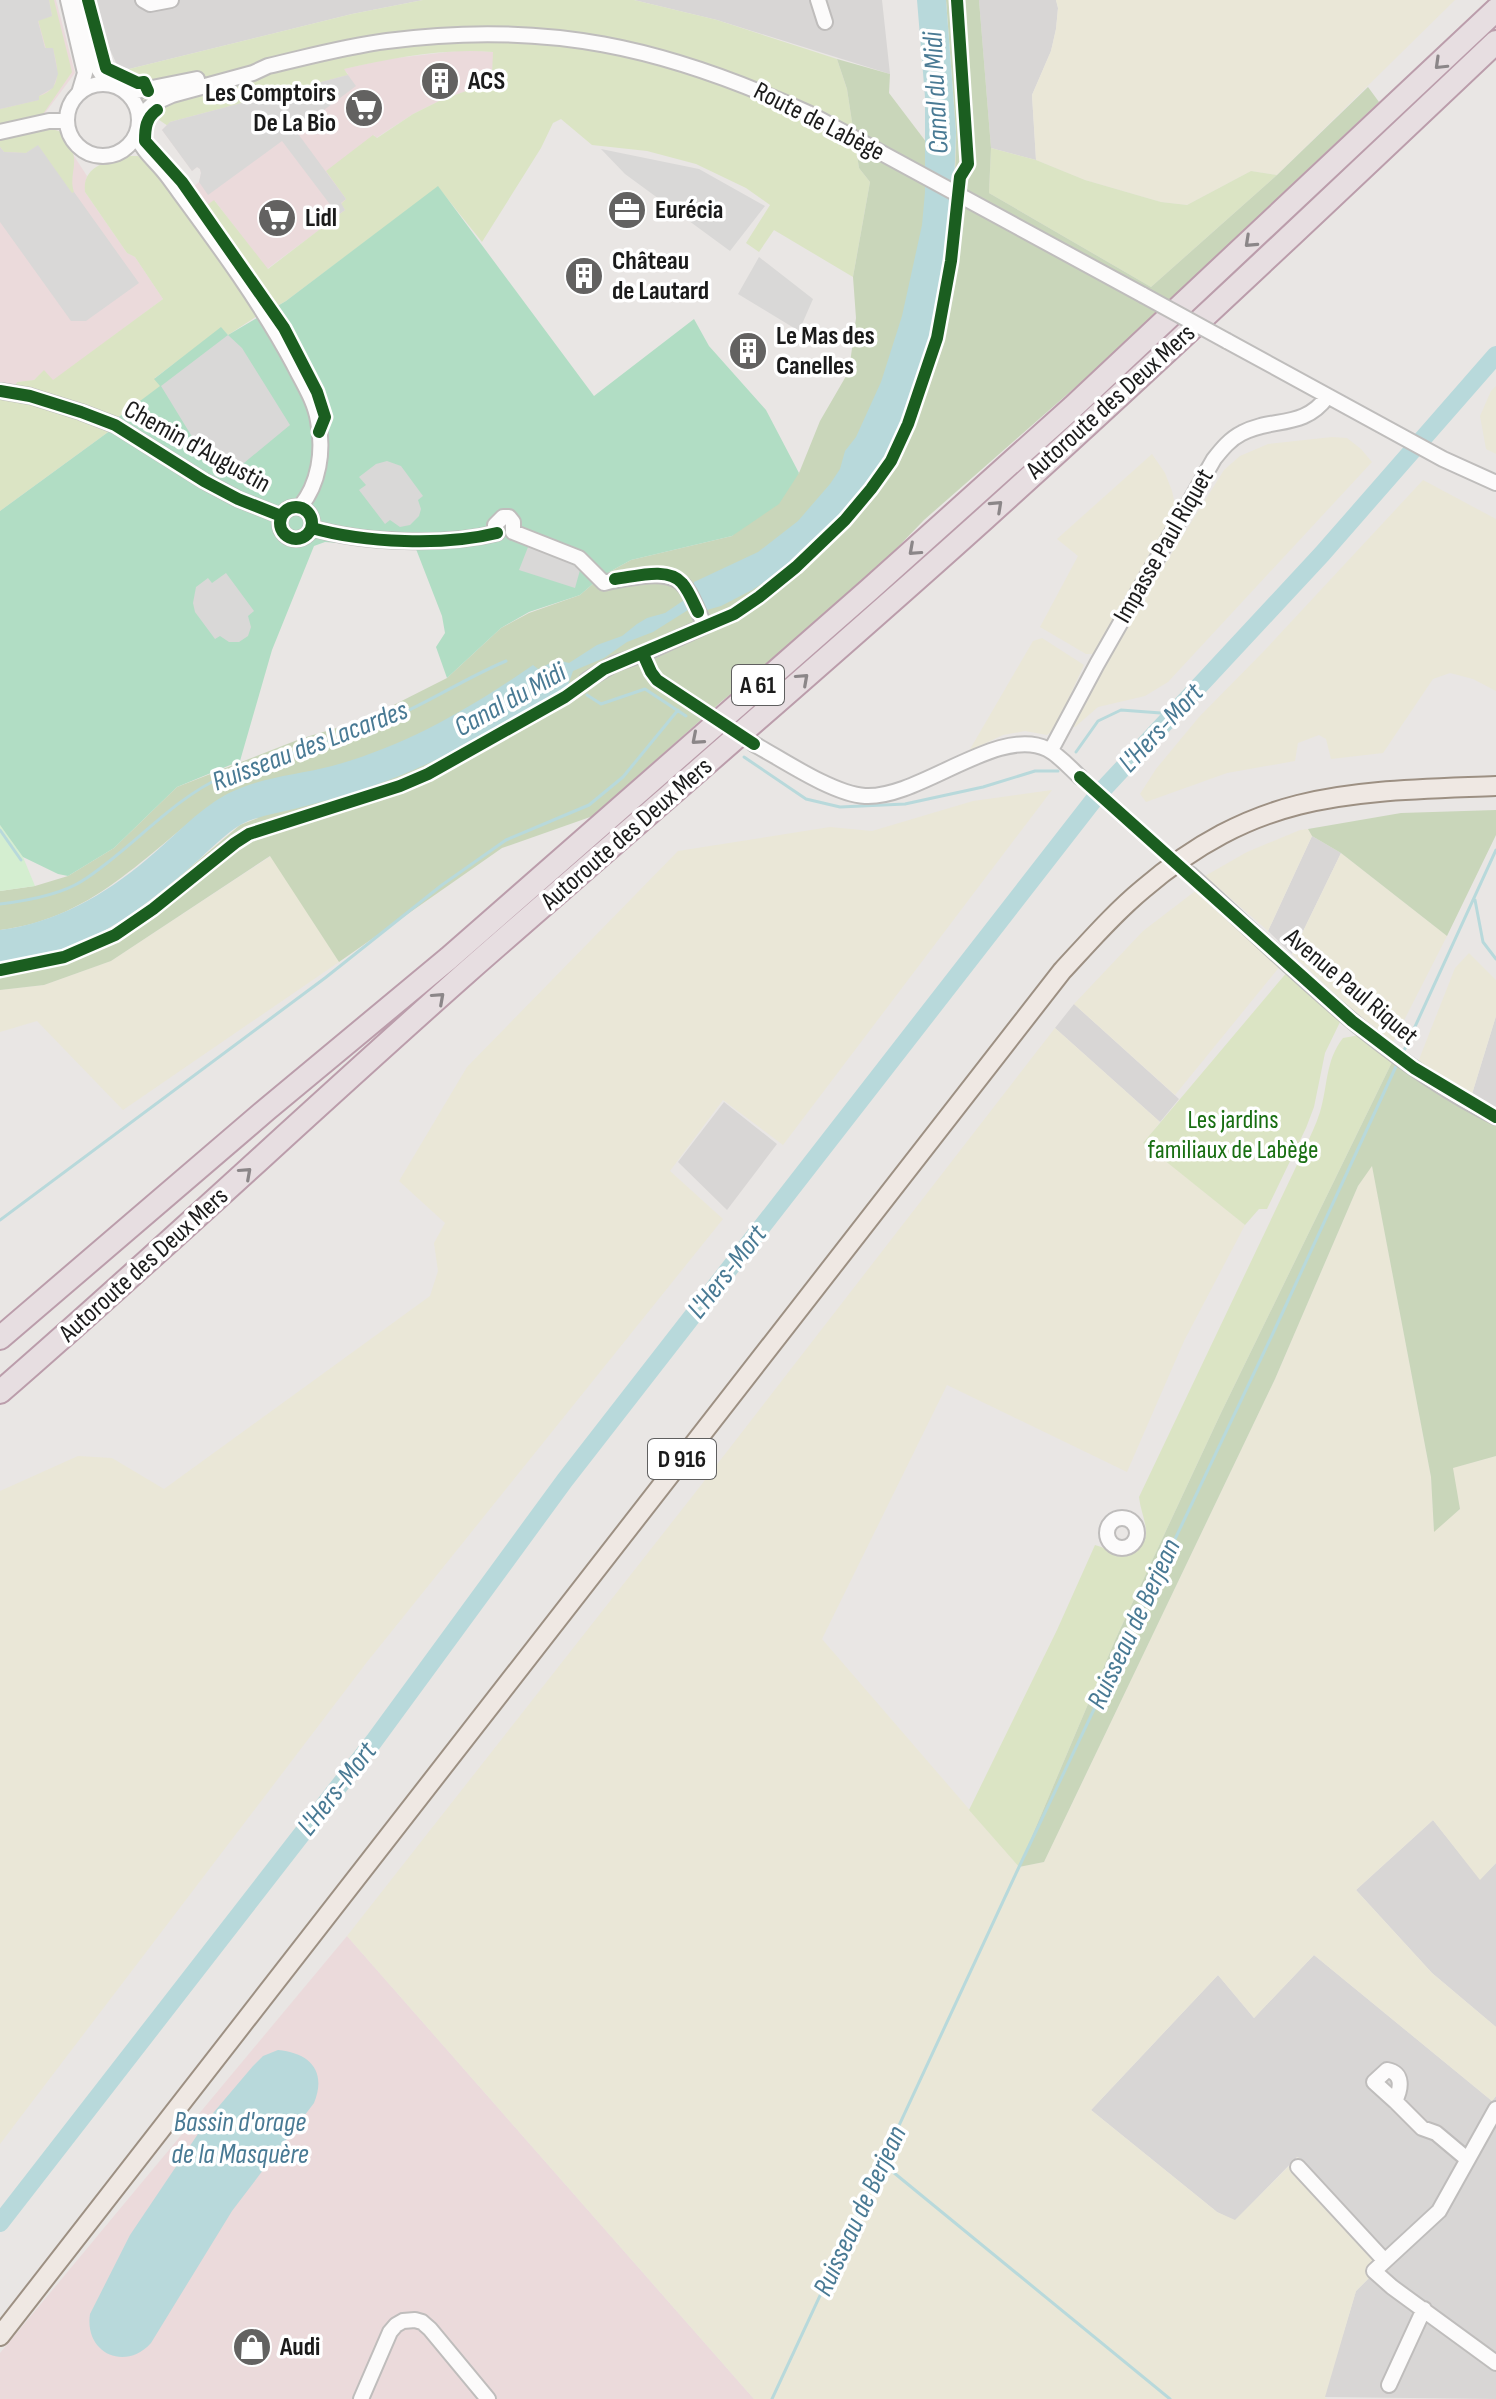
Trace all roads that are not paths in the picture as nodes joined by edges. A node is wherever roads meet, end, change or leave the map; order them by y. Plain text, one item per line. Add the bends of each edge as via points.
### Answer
1 (68, 0) edge
2 (79, 0) edge
3 (171, 0) edge
4 (818, 0) edge
5 (143, 6) edge
6 (1496, 10) edge
7 (825, 22) dead end
8 (1496, 42) edge
9 (268, 66) junction
10 (108, 84) junction
11 (79, 93) junction
12 (127, 93) junction
13 (139, 117) junction
14 (67, 121) junction
15 (0, 132) edge
16 (131, 141) junction
17 (0, 391) edge
18 (1327, 397) junction
19 (1496, 485) edge
20 (300, 507) junction
21 (281, 516) junction
22 (312, 528) junction
23 (587, 680) dead end
24 (754, 744) dead end
25 (1051, 750) junction
26 (1080, 777) dead end
27 (1496, 786) edge
28 (1190, 874) dead end
29 (1496, 1117) edge
30 (0, 1338) edge
31 (0, 1392) edge
32 (1395, 2101) dead end
33 (1496, 2110) edge
34 (1467, 2159) junction
35 (1298, 2167) dead end
36 (1384, 2260) junction
37 (1424, 2309) junction
38 (0, 2336) edge
39 (1496, 2363) edge
40 (1389, 2385) dead end
41 (361, 2399) edge
42 (488, 2399) edge

1 - 11 street via 85,73
2 - 10 street via 93,61
3 - 5 street
4 - 7 street
6 -> 30 highway, Autoroute des Deux Mers / A 61 via 1085,396 869,590 449,958
31 -> 8 highway, Autoroute des Deux Mers / A 61 via 987,516
9 - 12 street, Route de Labège
9 - 13 street, Route de Labège via 172,95
9 - 18 street, Route de Labège, bridge via 372,43 456,34 592,42 696,67 808,113
10 - 11 street
10 - 12 street
11 - 14 street
12 - 13 street
13 - 16 street
14 - 15 street
14 - 16 street via 75,143 94,156 117,154
16 - 20 street via 162,168 244,284 311,398 318,419 319,458 310,494
17 - 21 street, Chemin d'Augustin via 115,425 216,487
18 - 19 street, Route de Labège
18 - 25 street, Impasse Paul Riquet via 1304,417 1242,433 1222,448
20 - 21 street
20 - 22 street via 310,515
21 - 22 street via 281,529 290,538 303,538
22 - 23 street via 392,540 497,533 505,537 513,532 579,558 604,583 665,574 678,579 705,626
24 - 25 street via 861,796 888,794 1003,747
25 - 26 street
27 - 38 main road, D 916 via 1340,795 1288,806 1236,826 1141,890 1072,960
28 - 29 street, Avenue Paul Riquet via 1352,1021 1414,1068
32 - 34 street via 1422,2128
33 - 34 street
34 - 36 street via 1439,2211
35 - 36 street
36 - 37 street via 1374,2271
37 - 39 street
37 - 40 street
41 - 42 street via 390,2332 403,2321 415,2320 430,2329

